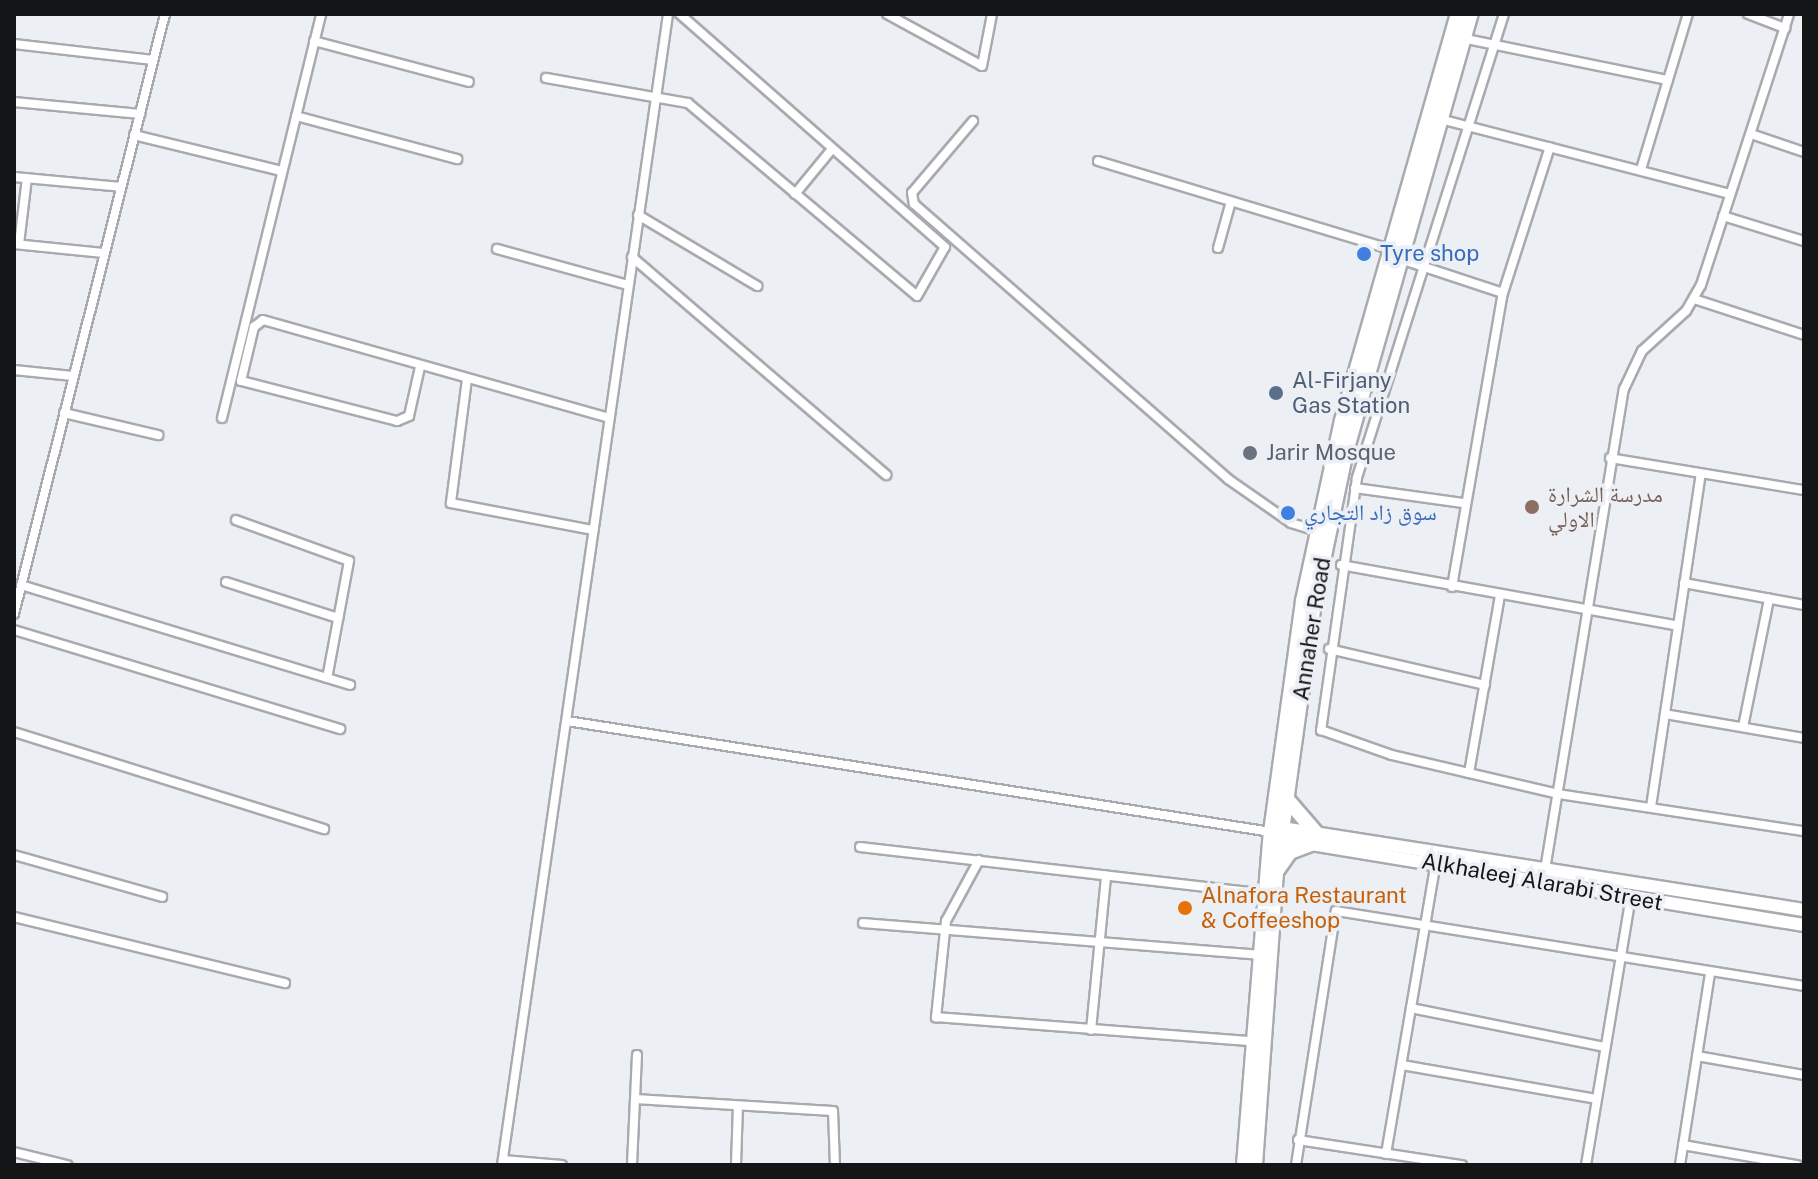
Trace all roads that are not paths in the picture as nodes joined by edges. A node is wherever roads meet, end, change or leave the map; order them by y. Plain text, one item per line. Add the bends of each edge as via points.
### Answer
1 (165, 14) edge
2 (321, 14) edge
3 (668, 14) edge
4 (680, 14) edge
5 (887, 14) edge
6 (992, 14) edge
7 (1458, 14) edge
8 (1471, 14) edge
9 (1504, 14) edge
10 (1688, 14) edge
11 (1748, 14) edge
12 (1789, 14) edge
13 (1785, 28) junction
14 (1458, 38) junction
15 (314, 41) junction
16 (14, 44) edge
17 (1496, 45) junction
18 (153, 60) junction
19 (546, 78) dead end
20 (1668, 80) junction
21 (469, 82) dead end
22 (657, 93) junction
23 (14, 102) edge
24 (140, 114) junction
25 (296, 116) junction
26 (1439, 119) junction
27 (973, 121) dead end
28 (1469, 127) junction
29 (1751, 134) junction
30 (134, 135) junction
31 (1550, 147) junction
32 (832, 149) junction
33 (1804, 152) edge
34 (457, 159) dead end
35 (1098, 161) dead end
36 (1642, 166) junction
37 (282, 171) junction
38 (14, 177) edge
39 (27, 178) junction
40 (121, 187) junction
41 (795, 194) junction
42 (1729, 194) junction
43 (1230, 205) junction
44 (638, 215) junction
45 (1723, 216) junction
46 (1804, 241) edge
47 (16, 244) edge
48 (1218, 248) dead end
49 (497, 249) dead end
50 (104, 253) junction
51 (1394, 254) junction
52 (632, 257) junction
53 (1423, 267) junction
54 (628, 285) junction
55 (757, 286) dead end
56 (1503, 293) junction
57 (1694, 299) junction
58 (1804, 335) edge
59 (420, 367) junction
60 (14, 370) edge
61 (73, 376) junction
62 (467, 379) junction
63 (64, 413) junction
64 (222, 418) dead end
65 (609, 418) junction
66 (158, 435) dead end
67 (1610, 458) junction
68 (1701, 474) junction
69 (886, 475) dead end
70 (1355, 488) junction
71 (1804, 490) edge
72 (1463, 503) junction
73 (236, 520) dead end
74 (593, 530) junction
75 (1317, 531) junction
76 (1341, 565) junction
77 (226, 582) dead end
78 (1684, 583) junction
79 (21, 585) junction
80 (1452, 587) junction
81 (1500, 596) junction
82 (1769, 599) junction
83 (1804, 605) edge
84 (1589, 613) junction
85 (14, 614) edge
86 (338, 618) junction
87 (1676, 625) junction
88 (14, 630) edge
89 (1329, 649) junction
90 (327, 678) junction
91 (350, 685) dead end
92 (1485, 685) junction
93 (1665, 714) junction
94 (567, 721) junction
95 (1743, 727) junction
96 (340, 729) dead end
97 (14, 732) edge
98 (1804, 738) edge
99 (1469, 773) junction
100 (1558, 794) junction
101 (1286, 797) junction
102 (1651, 807) junction
103 (324, 829) dead end
104 (1804, 831) edge
105 (1278, 833) junction
106 (1315, 838) junction
107 (860, 847) dead end
108 (14, 855) edge
109 (979, 860) junction
110 (1436, 863) junction
111 (1545, 870) junction
112 (1276, 873) junction
113 (1106, 876) junction
114 (1264, 894) junction
115 (162, 897) dead end
116 (1631, 897) junction
117 (1783, 907) junction
118 (1804, 910) edge
119 (14, 917) edge
120 (1780, 921) junction
121 (1425, 922) junction
122 (863, 923) dead end
123 (1804, 925) edge
124 (944, 931) junction
125 (1099, 944) junction
126 (1258, 955) junction
127 (1621, 956) junction
128 (1710, 973) junction
129 (285, 983) dead end
130 (1804, 986) edge
131 (1411, 1008) junction
132 (1091, 1030) junction
133 (1251, 1041) junction
134 (1605, 1047) junction
135 (637, 1055) dead end
136 (1697, 1056) junction
137 (1402, 1065) junction
138 (1804, 1075) edge
139 (635, 1099) junction
140 (1596, 1099) junction
141 (738, 1106) junction
142 (1298, 1140) junction
143 (1683, 1145) junction
144 (14, 1152) edge
145 (1386, 1154) junction
146 (503, 1163) edge
147 (67, 1165) edge
148 (562, 1165) edge
149 (632, 1165) edge
150 (736, 1165) edge
151 (835, 1165) edge
152 (1244, 1165) edge
153 (1255, 1165) edge
154 (1296, 1165) edge
155 (1462, 1165) edge
156 (1586, 1165) edge
157 (1680, 1165) edge
158 (1797, 1165) edge

1 - 18 street
2 - 15 street
3 - 22 street
4 - 32 street
5 - 6 street via 982,66
7 - 14 main road, Annaher Road
8 - 14 main road, Annaher Road
9 - 17 street
10 - 20 street
11 - 13 street
12 - 13 street
13 - 29 street
14 - 17 street
14 - 26 main road, Annaher Road
14 - 51 main road, Annaher Road
15 - 21 street
15 - 25 street
16 - 18 street
17 - 20 street
17 - 28 street
18 - 24 street
19 - 22 street
20 - 36 street
22 - 41 street via 703,114
22 - 44 street
23 - 24 street
24 - 30 street
25 - 34 street
25 - 37 street
26 - 28 street
26 - 51 main road, Annaher Road
27 - 75 street via 912,193 914,204 1228,479 1291,523
28 - 31 street
28 - 53 street
29 - 33 street
29 - 42 street
30 - 37 street
30 - 40 street
31 - 36 street
31 - 56 street
32 - 41 street
32 - 41 street via 947,249 917,296
35 - 43 street
36 - 42 street
37 - 64 street
38 - 39 street
39 - 40 street
39 - 47 street
40 - 50 street
42 - 45 street
43 - 48 street
43 - 51 street
44 - 52 street
44 - 55 street
45 - 46 street
45 - 57 street
47 - 50 street
49 - 54 street
50 - 61 street
51 - 53 street
51 - 75 main road, Annaher Road
51 - 101 main road, Annaher Road via 1325,547
52 - 54 street
52 - 69 street
53 - 56 street
53 - 70 street
54 - 65 street
56 - 72 street
57 - 58 street
57 - 67 street via 1635,363
59 - 59 street via 263,320 254,327 241,381 397,421 409,416
59 - 62 street
60 - 61 street
61 - 63 street
62 - 65 street
62 - 74 street via 451,503
63 - 66 street
63 - 79 street
65 - 74 street
67 - 68 street
67 - 84 street
68 - 71 street
68 - 78 street
70 - 72 street
70 - 76 street
72 - 80 street
73 - 86 street via 345,555 350,567
74 - 94 street
75 - 105 main road, Annaher Road
76 - 80 street
76 - 89 street
77 - 86 street
78 - 82 street
78 - 87 street
79 - 85 street
79 - 90 street
80 - 81 street
81 - 84 street
81 - 92 street
82 - 83 street
82 - 95 street
84 - 87 street
84 - 100 street
86 - 90 street
87 - 93 street
88 - 96 street
89 - 92 street
89 - 99 street via 1323,732
90 - 91 street
92 - 99 street
93 - 95 street
93 - 102 street
94 - 105 street
94 - 146 street
95 - 98 street
97 - 103 street
99 - 100 street
100 - 102 street
100 - 111 street
101 - 105 main road, Annaher Road
101 - 106 main road
102 - 104 street
105 - 106 main road, Alkhaleej Alarabi Street
105 - 112 main road, Annaher Road
105 - 114 main road, Annaher Road
106 - 110 main road, Alkhaleej Alarabi Street
106 - 111 main road, Alkhaleej Alarabi Street
106 - 112 main road via 1290,852
107 - 109 street
108 - 115 street
109 - 113 street
109 - 124 street
110 - 116 main road, Alkhaleej Alarabi Street
110 - 121 street
111 - 117 main road, Alkhaleej Alarabi Street
112 - 153 main road, Annaher Road
113 - 114 street
113 - 125 street
114 - 126 main road, Annaher Road
116 - 120 main road, Alkhaleej Alarabi Street
116 - 127 street
117 - 118 main road, Alkhaleej Alarabi Street
117 - 120 main road
119 - 129 street
120 - 123 main road, Alkhaleej Alarabi Street
121 - 127 street
121 - 131 street
121 - 142 street via 1332,914
122 - 124 street
124 - 125 street
124 - 132 street via 936,1017
125 - 126 street
125 - 132 street
126 - 133 main road, Annaher Road
127 - 128 street
127 - 134 street
128 - 130 street
128 - 136 street
131 - 134 street
131 - 137 street
132 - 133 street
133 - 152 main road, Annaher Road
134 - 140 street
135 - 139 street
136 - 138 street
136 - 143 street
137 - 140 street
137 - 145 street
139 - 141 street
139 - 149 street
140 - 156 street
141 - 150 street
141 - 151 street via 837,1112
142 - 145 street
142 - 154 street
143 - 157 street
143 - 158 street
144 - 147 street
145 - 155 street
146 - 148 street

